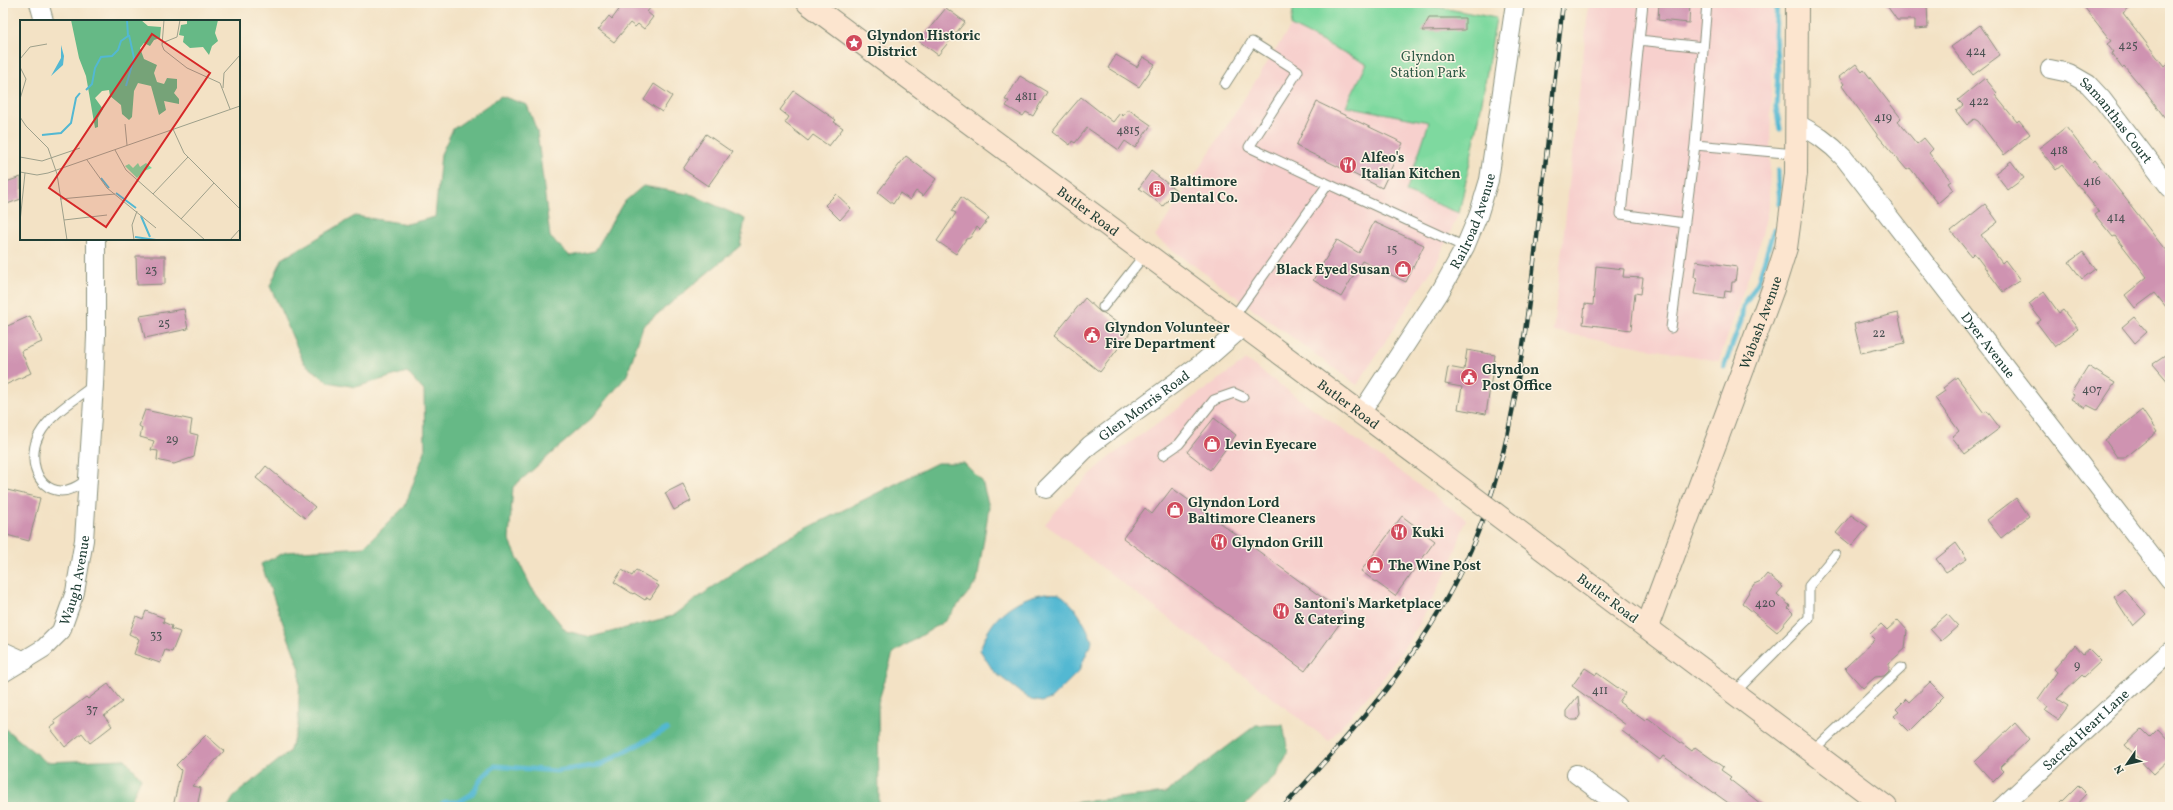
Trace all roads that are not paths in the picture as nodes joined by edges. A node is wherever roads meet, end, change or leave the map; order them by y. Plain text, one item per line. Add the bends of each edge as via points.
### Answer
1 (38, 3) edge
2 (808, 3) edge
3 (1515, 3) edge
4 (1643, 3) edge
5 (1708, 3) edge
6 (1797, 3) edge
7 (44, 20) edge
8 (1639, 40) junction
9 (1703, 47) junction
10 (2050, 69) dead end
11 (1225, 84) dead end
12 (1796, 123) junction
13 (1695, 145) junction
14 (1791, 154) junction
15 (1328, 184) junction
16 (2170, 188) edge
17 (1684, 223) junction
18 (96, 240) edge
19 (1465, 247) junction
20 (1146, 253) junction
21 (1103, 307) dead end
22 (1239, 322) junction
23 (1671, 328) dead end
24 (94, 385) junction
25 (1243, 397) dead end
26 (1360, 413) junction
27 (1163, 455) dead end
28 (86, 480) junction
29 (1046, 488) dead end
30 (1835, 555) dead end
31 (2170, 580) edge
32 (1647, 627) junction
33 (3, 651) edge
34 (2170, 651) edge
35 (25, 661) junction
36 (1901, 668) dead end
37 (3, 673) edge
38 (1734, 693) junction
39 (1812, 752) junction
40 (1576, 774) dead end
41 (1620, 807) edge
42 (1886, 807) edge
43 (2002, 807) edge

1 - 7 street
2 - 20 main road, Butler Road
3 - 19 street, Railroad Avenue via 1489,180
4 - 8 lane
5 - 9 lane
6 - 12 main road, Wabash Avenue
8 - 9 lane
8 - 17 lane via 1621,214
9 - 13 lane
10 - 16 street, Samanthas Court via 2069,73 2088,84
11 - 15 lane via 1252,42 1298,71 1249,147
12 - 14 main road, Wabash Avenue
12 - 31 street, Dyer Avenue via 1830,143 1844,158
13 - 14 lane
13 - 17 lane
14 - 32 main road, Wabash Avenue via 1792,212 1786,248
15 - 19 lane
15 - 22 lane
17 - 23 lane
18 - 24 street
19 - 26 street, Railroad Avenue via 1440,292
20 - 21 lane
20 - 22 main road, Butler Road
22 - 26 main road, Butler Road
22 - 29 street, Glen Morris Road via 1197,367 1090,445
24 - 28 street, Waugh Avenue
24 - 28 lane via 46,423 34,451 34,468 40,480 48,486 61,491 73,489
25 - 27 lane via 1234,393 1214,400 1179,444
26 - 32 main road, Butler Road, bridge
28 - 35 street, Waugh Avenue via 84,540 75,592 61,631 44,648
30 - 38 lane via 1809,586 1809,618
32 - 38 main road, Butler Road
33 - 35 street
34 - 43 street, Sacred Heart Lane
35 - 37 street, Waugh Avenue
36 - 39 lane
38 - 39 main road, Butler Road
39 - 42 main road, Butler Road
40 - 41 street

